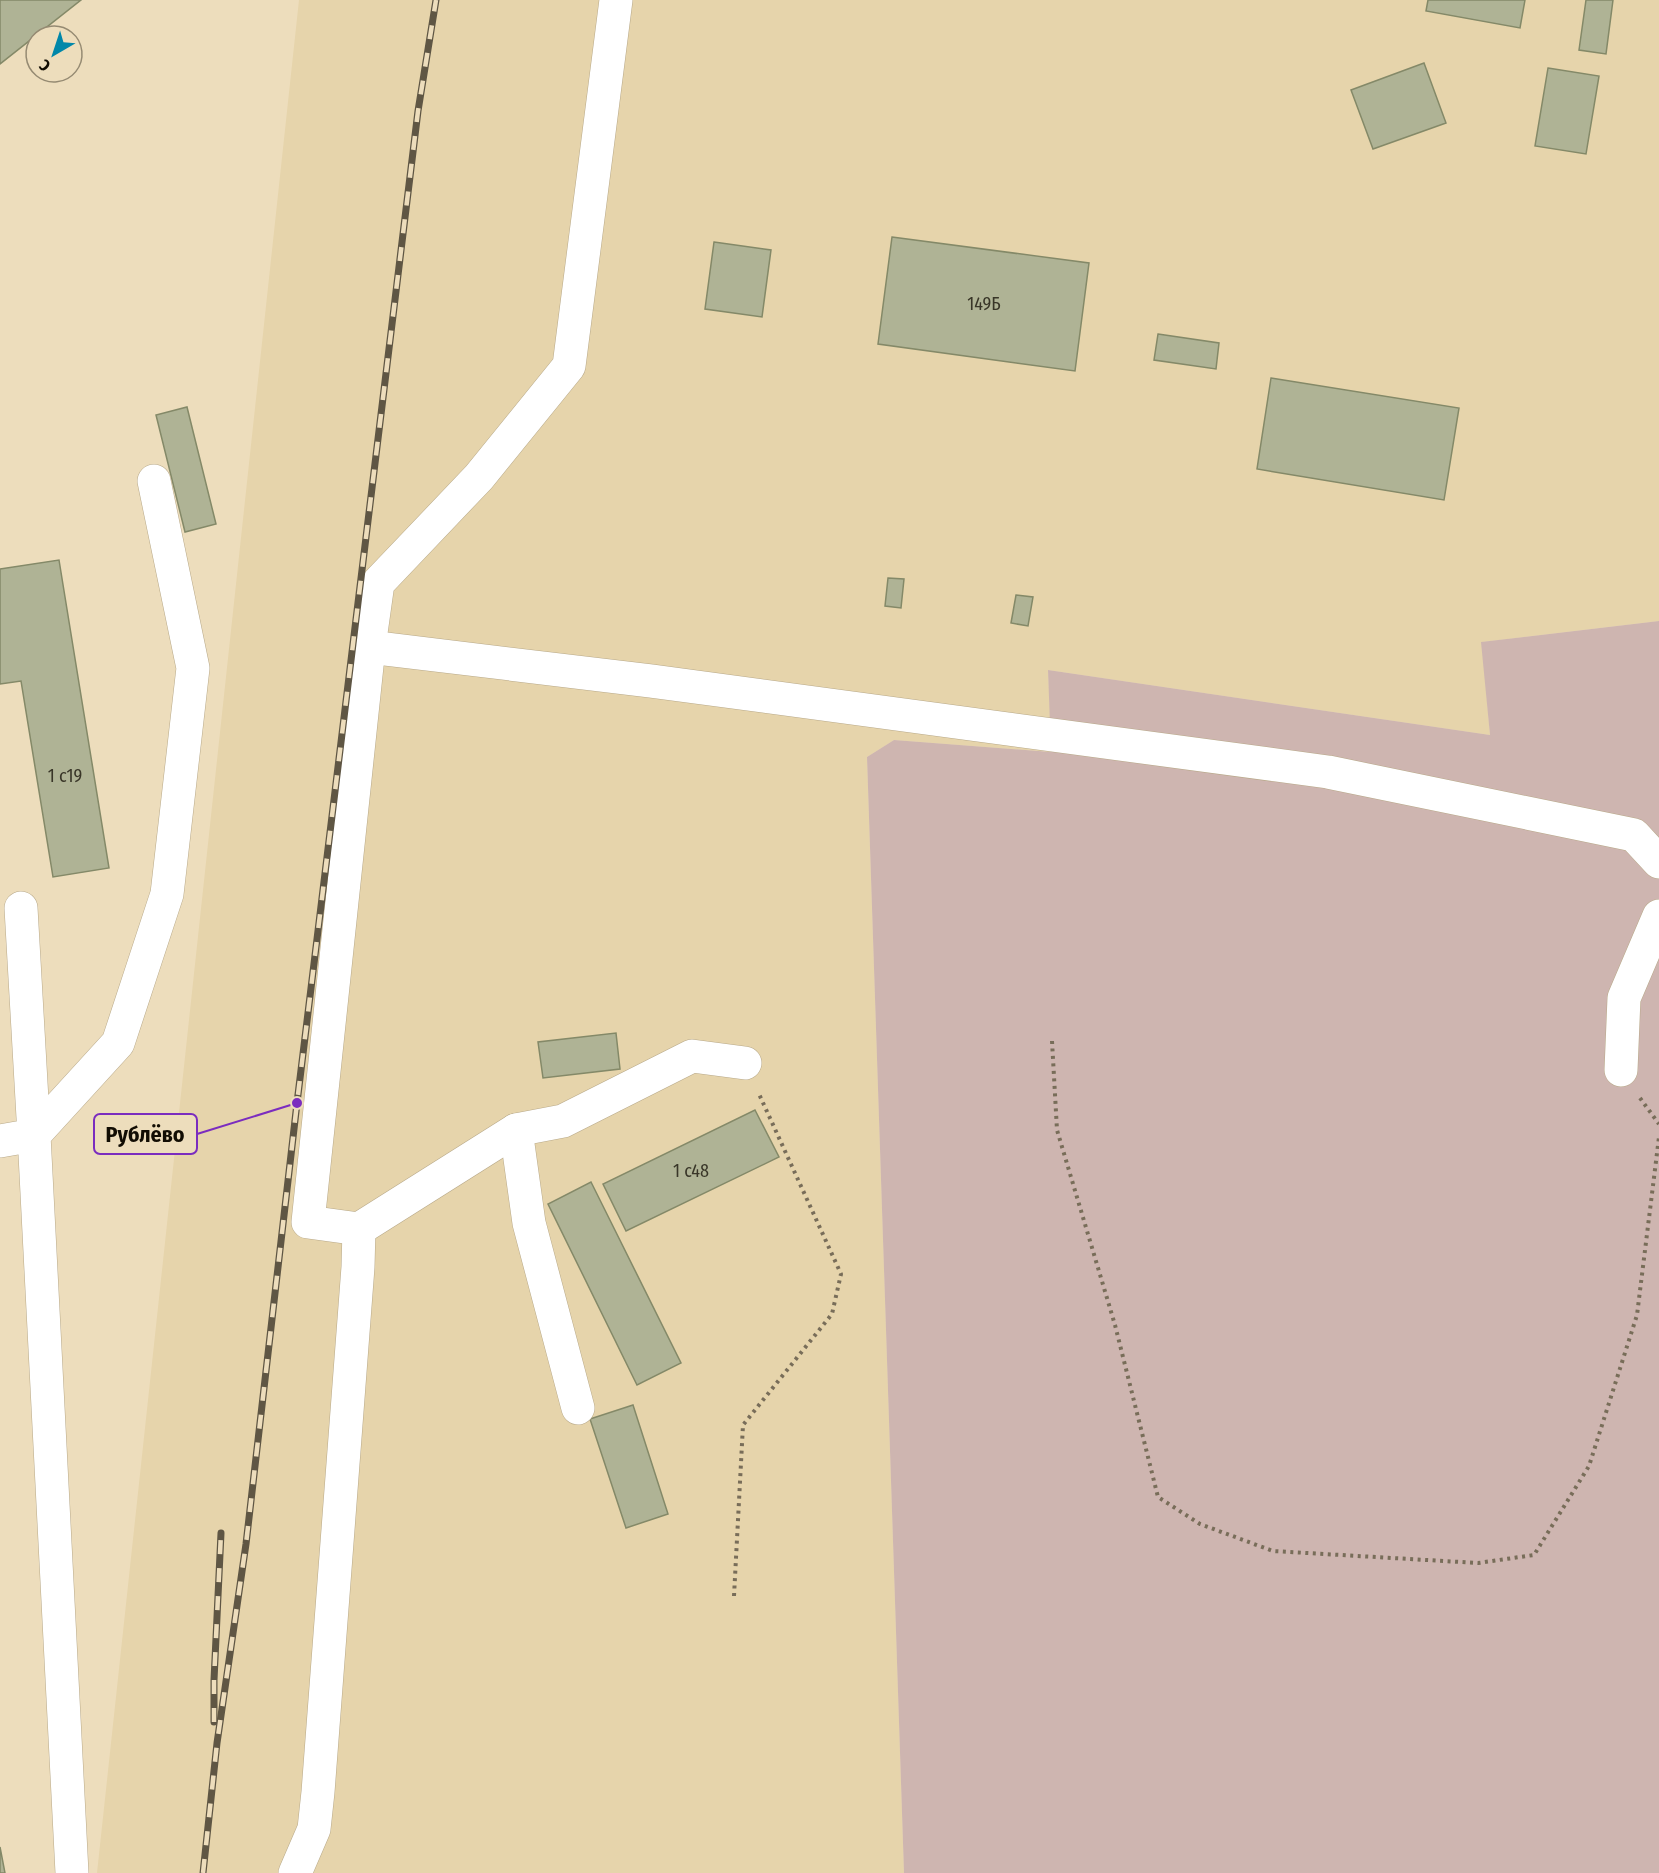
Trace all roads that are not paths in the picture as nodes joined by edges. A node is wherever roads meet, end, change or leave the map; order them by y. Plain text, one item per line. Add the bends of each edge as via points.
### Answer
1 (616, 0) edge
2 (154, 481) dead end
3 (369, 647) junction
4 (1659, 862) edge
5 (21, 908) dead end
6 (1659, 916) edge
7 (745, 1063) road end
8 (1621, 1070) dead end
9 (516, 1130) junction
10 (34, 1136) junction
11 (0, 1141) edge
12 (359, 1229) junction
13 (578, 1408) dead end
14 (72, 1873) edge
15 (295, 1873) edge

1 - 3 lane via 569,366 479,477 378,583
2 - 10 lane via 193,668 167,894 118,1043
3 - 4 lane via 663,682 1328,772 1634,835
3 - 12 lane via 308,1222
5 - 10 lane
6 - 8 lane via 1624,998
7 - 9 lane via 692,1056 563,1121
9 - 12 lane
9 - 13 lane via 529,1223
10 - 11 lane
10 - 14 lane
12 - 15 lane via 318,1792 314,1829

